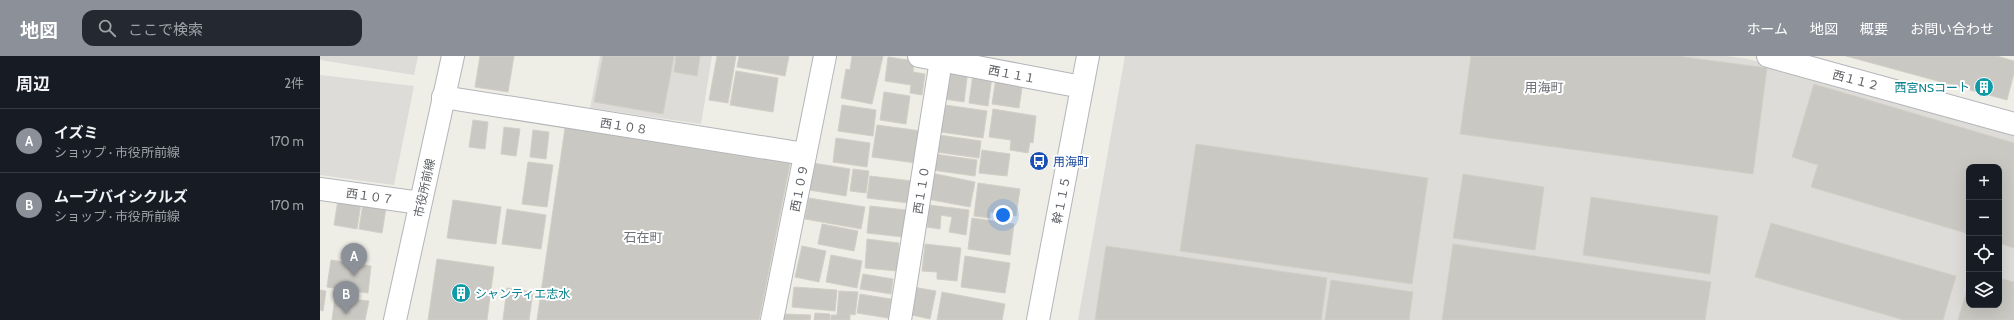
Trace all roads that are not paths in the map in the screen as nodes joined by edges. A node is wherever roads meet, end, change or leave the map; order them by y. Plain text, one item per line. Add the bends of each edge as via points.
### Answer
1 (453, 56) edge
2 (825, 56) edge
3 (919, 56) edge
4 (1088, 56) edge
5 (1768, 56) edge
6 (941, 60) junction
7 (1082, 87) junction
8 (443, 97) junction
9 (2014, 124) edge
10 (805, 154) junction
11 (320, 189) edge
12 (420, 203) junction
13 (395, 320) edge
14 (772, 320) edge
15 (900, 320) edge
16 (1038, 320) edge

1 - 8 street, 市役所前線
2 - 10 street, 西１０９
3 - 6 street, 西１１１
4 - 7 street, 幹１１５
5 - 9 street, 西１１２
6 - 7 street, 西１１１
6 - 15 street, 西１１０
7 - 16 street, 幹１１５
8 - 10 street, 西１０８
8 - 12 street, 市役所前線
10 - 14 street, 西１０９
11 - 12 street, 西１０７
12 - 13 street, 市役所前線

